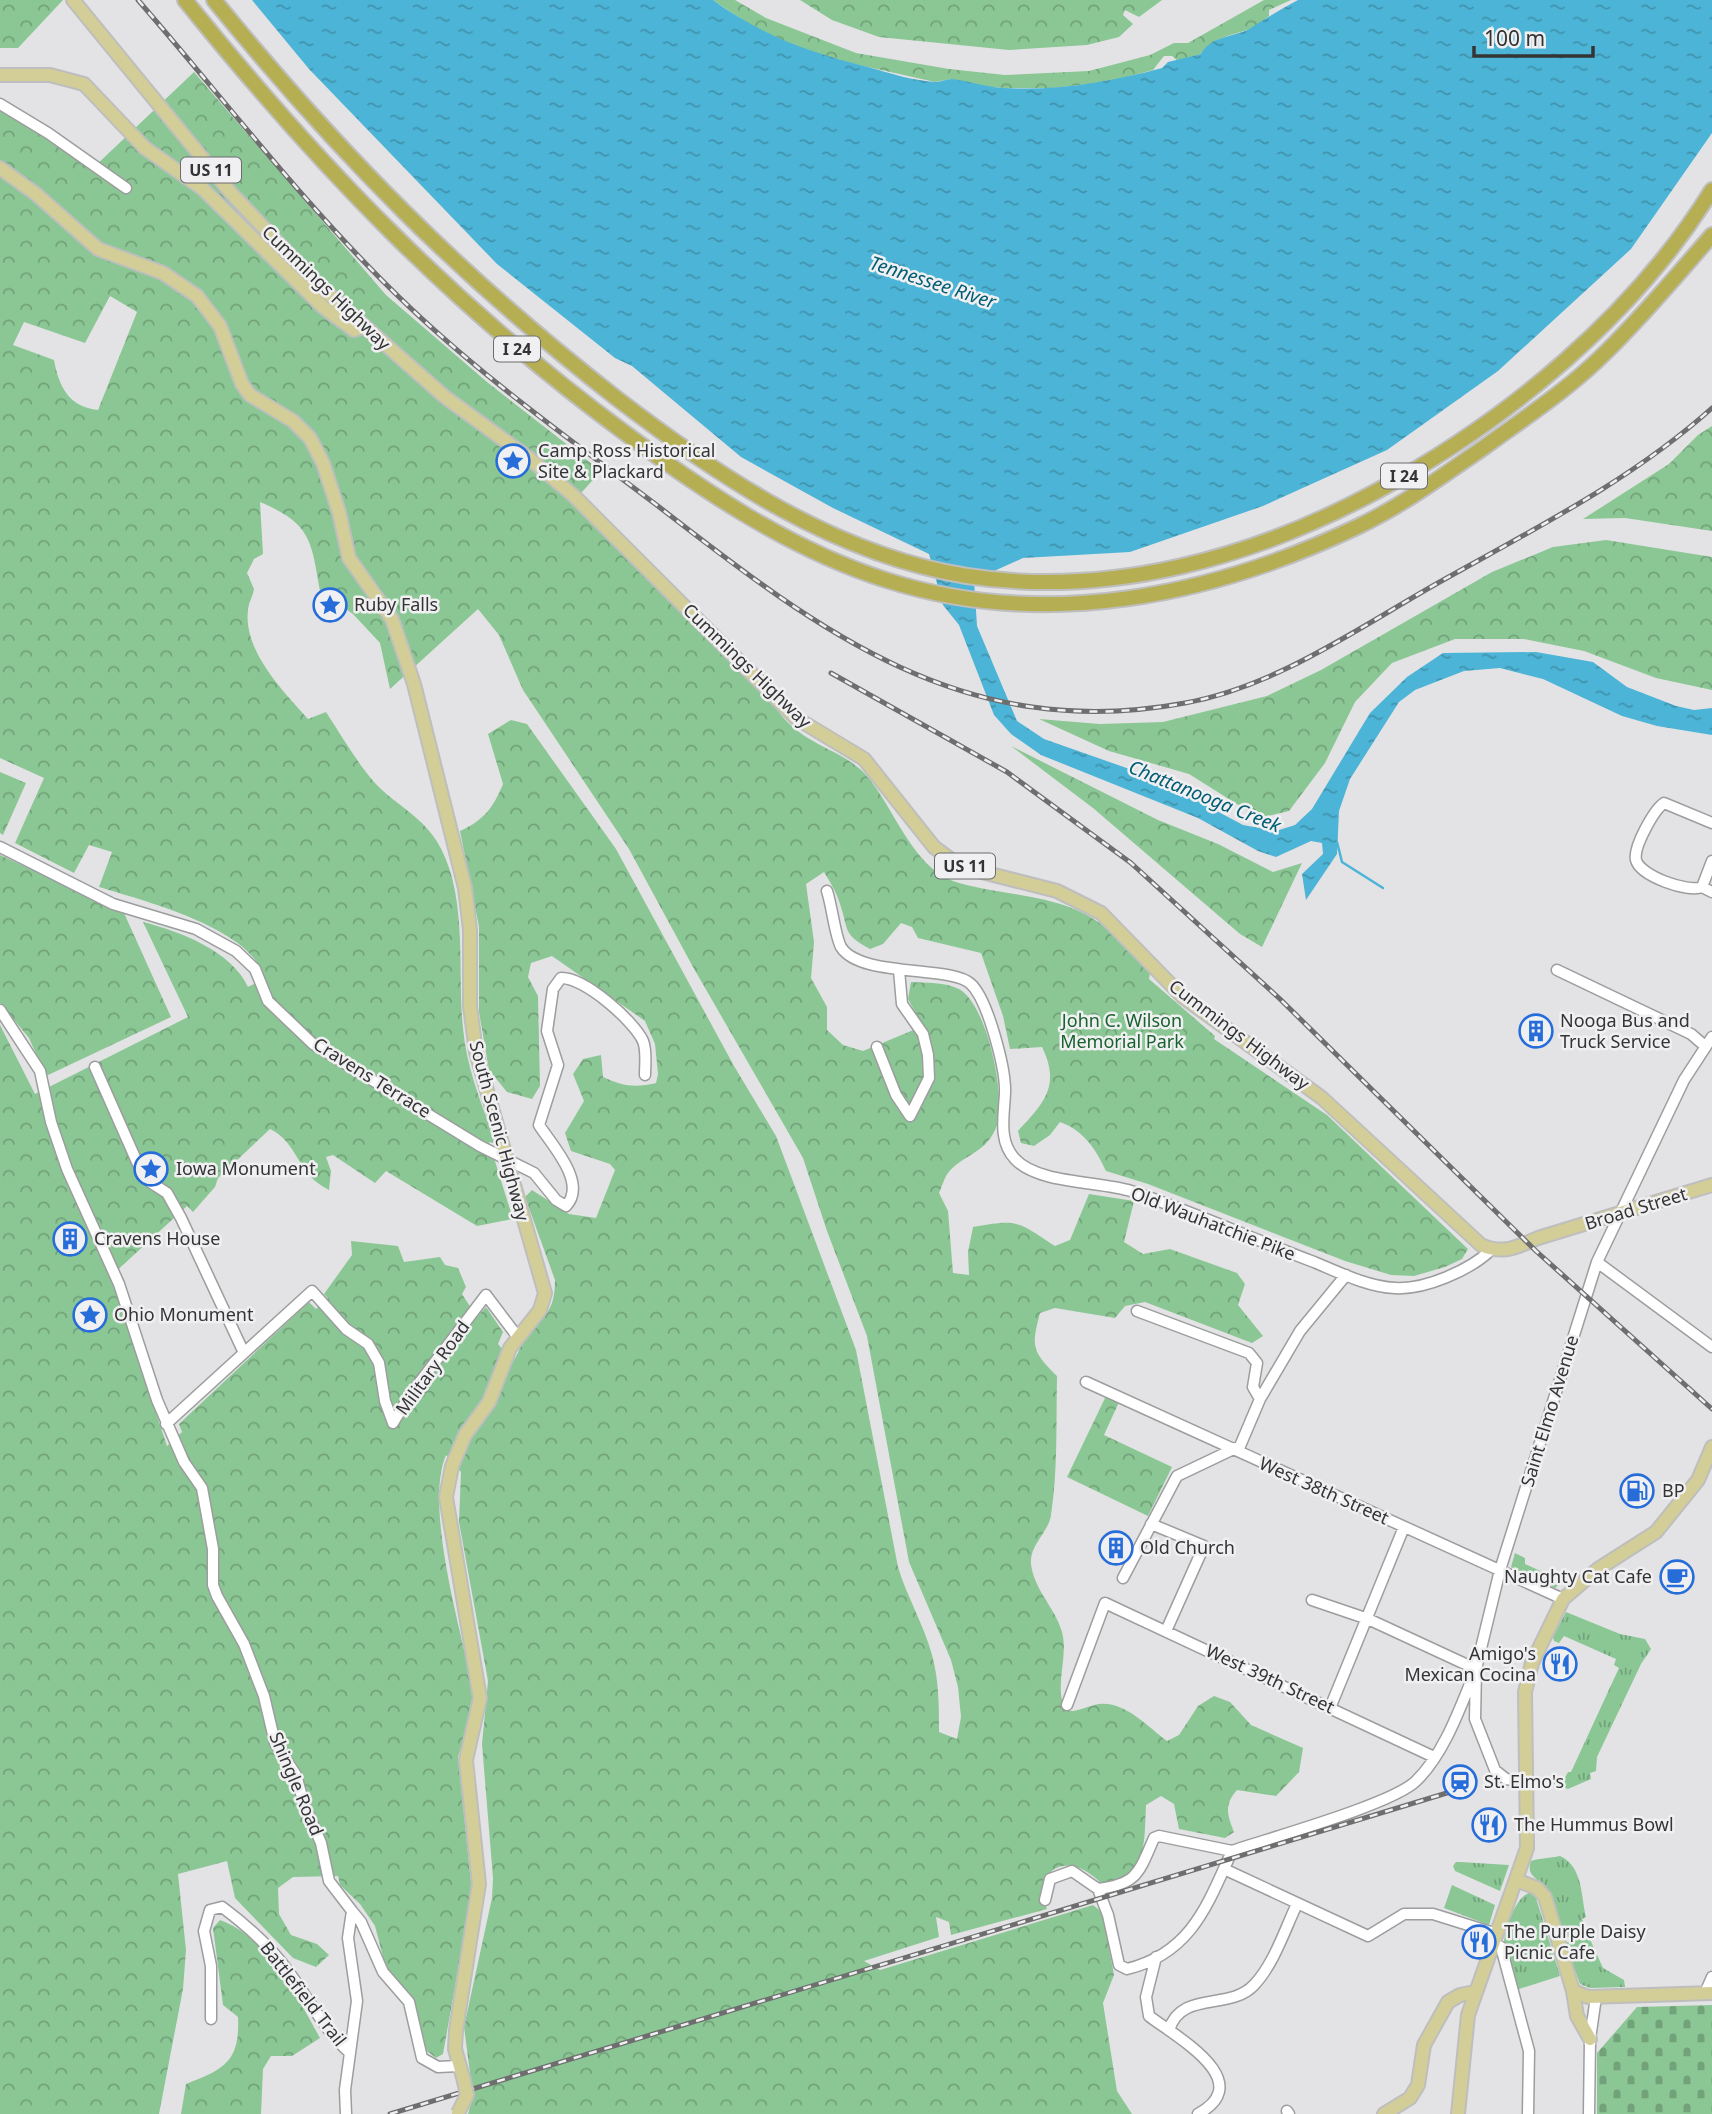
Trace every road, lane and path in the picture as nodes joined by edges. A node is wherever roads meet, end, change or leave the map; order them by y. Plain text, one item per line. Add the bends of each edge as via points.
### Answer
1 (73, 0) edge
2 (185, 0) edge
3 (214, 0) edge
4 (0, 75) edge
5 (0, 104) edge
6 (0, 168) edge
7 (126, 188) dead end
8 (1712, 190) edge
9 (1712, 235) edge
10 (363, 327) junction
11 (1712, 823) edge
12 (0, 847) edge
13 (1712, 862) edge
14 (1707, 889) edge
15 (827, 891) dead end
16 (899, 970) junction
17 (1557, 970) dead end
18 (0, 1010) edge
19 (1712, 1037) edge
20 (1705, 1046) junction
21 (877, 1047) dead end
22 (95, 1067) dead end
23 (645, 1075) dead end
24 (505, 1156) junction
25 (1712, 1185) edge
26 (1619, 1214) junction
27 (1492, 1250) junction
28 (1597, 1262) junction
29 (1346, 1275) junction
30 (1137, 1311) dead end
31 (517, 1336) junction
32 (1712, 1347) edge
33 (244, 1353) junction
34 (1086, 1382) dead end
35 (1260, 1399) junction
36 (166, 1424) junction
37 (1712, 1447) edge
38 (1231, 1449) junction
39 (1151, 1524) junction
40 (1404, 1527) junction
41 (1500, 1570) junction
42 (1123, 1578) dead end
43 (1563, 1598) junction
44 (1312, 1600) dead end
45 (1368, 1619) junction
46 (1166, 1630) junction
47 (1476, 1669) junction
48 (1067, 1705) dead end
49 (1330, 1708) junction
50 (1434, 1757) junction
51 (1527, 1782) junction
52 (1232, 1851) junction
53 (1224, 1869) junction
54 (1516, 1880) junction
55 (1098, 1889) junction
56 (1045, 1900) dead end
57 (1297, 1903) junction
58 (352, 1911) junction
59 (1495, 1939) junction
60 (1156, 1957) junction
61 (1712, 1977) edge
62 (1573, 1991) junction
63 (1475, 1992) junction
64 (1709, 1993) edge
65 (1596, 1997) junction
66 (211, 2019) dead end
67 (1169, 2030) junction
68 (1590, 2039) junction
69 (349, 2053) junction
70 (459, 2066) junction
71 (458, 2113) edge
72 (346, 2114) edge
73 (1198, 2114) edge
74 (1384, 2114) edge
75 (1458, 2114) edge
76 (1528, 2114) edge
77 (1589, 2114) edge

1 - 10 main road, Cummings Highway / US 11 via 269,236
2 - 9 highway, I 24 via 307,148 370,213 438,280 556,382 657,457 749,517 857,570 929,592 1007,604 1127,600 1207,585 1361,525 1422,491 1519,423 1602,356
3 - 8 highway, I 24 via 281,83 450,260 571,362 688,450 778,507 845,540 923,566 999,580 1122,578 1184,567 1298,530 1416,470 1517,398 1591,335 1640,285
4 - 10 main road via 50,75 84,84 145,148 203,189 323,307 348,328
5 - 7 street
6 - 24 main road, South Scenic Highway via 97,249 163,273 197,296 226,337 250,395 293,421 314,446 337,504 349,558 399,632 414,684 465,888 472,1034
10 - 27 main road, Cummings Highway / US 11 via 591,512 796,718 864,759 934,847 978,871 1057,891 1101,913 1183,997 1322,1098 1481,1245
11 - 14 street via 1664,803 1655,809 1636,852 1642,870 1681,889
12 - 24 street, Cravens Terrace via 113,904 196,929 236,951 255,969 268,1001 313,1044 480,1146
13 - 14 street
15 - 16 street, Old Wauhatchie Pike via 842,950 853,959
16 - 21 street via 902,1004 923,1034 928,1055 929,1078 910,1116 895,1096
16 - 29 street, Old Wauhatchie Pike via 972,984 992,1020 1006,1091 1003,1139 1015,1159 1033,1172 1129,1191
17 - 20 street via 1691,1034
18 - 36 street via 40,1071 66,1169 119,1284
19 - 20 street, Saint Elmo Avenue
20 - 26 street, Saint Elmo Avenue
22 - 33 street via 137,1162 150,1182 167,1193
23 - 24 street, Cravens Terrace via 645,1045 633,1024 579,981 561,978 552,989 547,1031 558,1065 539,1125 574,1186 571,1200 566,1206 556,1200 534,1173
24 - 31 main road, South Scenic Highway via 545,1293 540,1310
25 - 26 main road, Broad Street
26 - 27 main road, Broad Street via 1514,1249
26 - 28 street, Saint Elmo Avenue
27 - 29 street, Old Wauhatchie Pike via 1444,1277 1411,1287 1394,1289
28 - 32 street
28 - 41 street, Saint Elmo Avenue
29 - 35 street via 1312,1313
30 - 35 street via 1249,1353 1257,1363 1253,1387
31 - 33 street, Military Road via 486,1295 393,1423 379,1363 368,1344 346,1329 312,1291
31 - 70 main road, South Scenic Highway via 495,1392 458,1450 446,1497 480,1698 466,1760 479,1884 456,2030
33 - 36 street, Military Road
34 - 38 street, West 38th Street
35 - 38 street via 1240,1446
36 - 58 street, Shingle Road via 202,1488 217,1596 244,1644 264,1696 275,1743 296,1775 321,1843 329,1881
37 - 43 main road via 1698,1480 1657,1532 1598,1569
38 - 39 street via 1177,1476
38 - 40 street, West 38th Street
39 - 42 street
39 - 46 street via 1204,1546
40 - 41 street, West 38th Street
40 - 45 street
41 - 43 street, West 38th Street
41 - 47 street, Saint Elmo Avenue
43 - 51 main road via 1537,1651 1525,1692
44 - 45 street
45 - 47 street
45 - 49 street
46 - 48 street, West 39th Street via 1105,1603
46 - 49 street, West 39th Street
47 - 50 street
47 - 51 street, Saint Elmo Avenue via 1475,1719 1495,1770 1506,1779
49 - 50 street, West 39th Street
50 - 52 street via 1415,1783 1401,1792
51 - 54 main road via 1527,1845
52 - 53 street
52 - 55 street via 1159,1836 1133,1879
53 - 57 street
53 - 60 street via 1195,1928
54 - 59 main road
54 - 62 main road via 1537,1888 1545,1897
55 - 56 street via 1072,1871 1050,1879
55 - 60 street via 1119,1965 1126,1969
57 - 59 street via 1368,1936 1404,1914 1433,1914
57 - 67 street via 1254,1986 1183,2009 1173,2016
58 - 69 street via 348,1938 357,2001
58 - 70 street, Shingle Road via 383,1972 409,2002 422,2058 438,2067
59 - 63 main road
59 - 76 street via 1501,1947 1528,2052
60 - 67 street via 1146,1997 1149,2016
61 - 64 street
62 - 65 main road
62 - 68 main road via 1577,2016
63 - 74 main road via 1448,2002 1424,2045 1414,2092
63 - 75 main road via 1464,2035
64 - 65 main road
65 - 68 street
66 - 69 street, Battlefield Trail via 211,1966 204,1931 210,1910 222,1907 265,1943
67 - 73 street via 1219,2076 1220,2092
68 - 77 street
69 - 72 street
70 - 71 main road, South Scenic Highway, bridge via 467,2095

